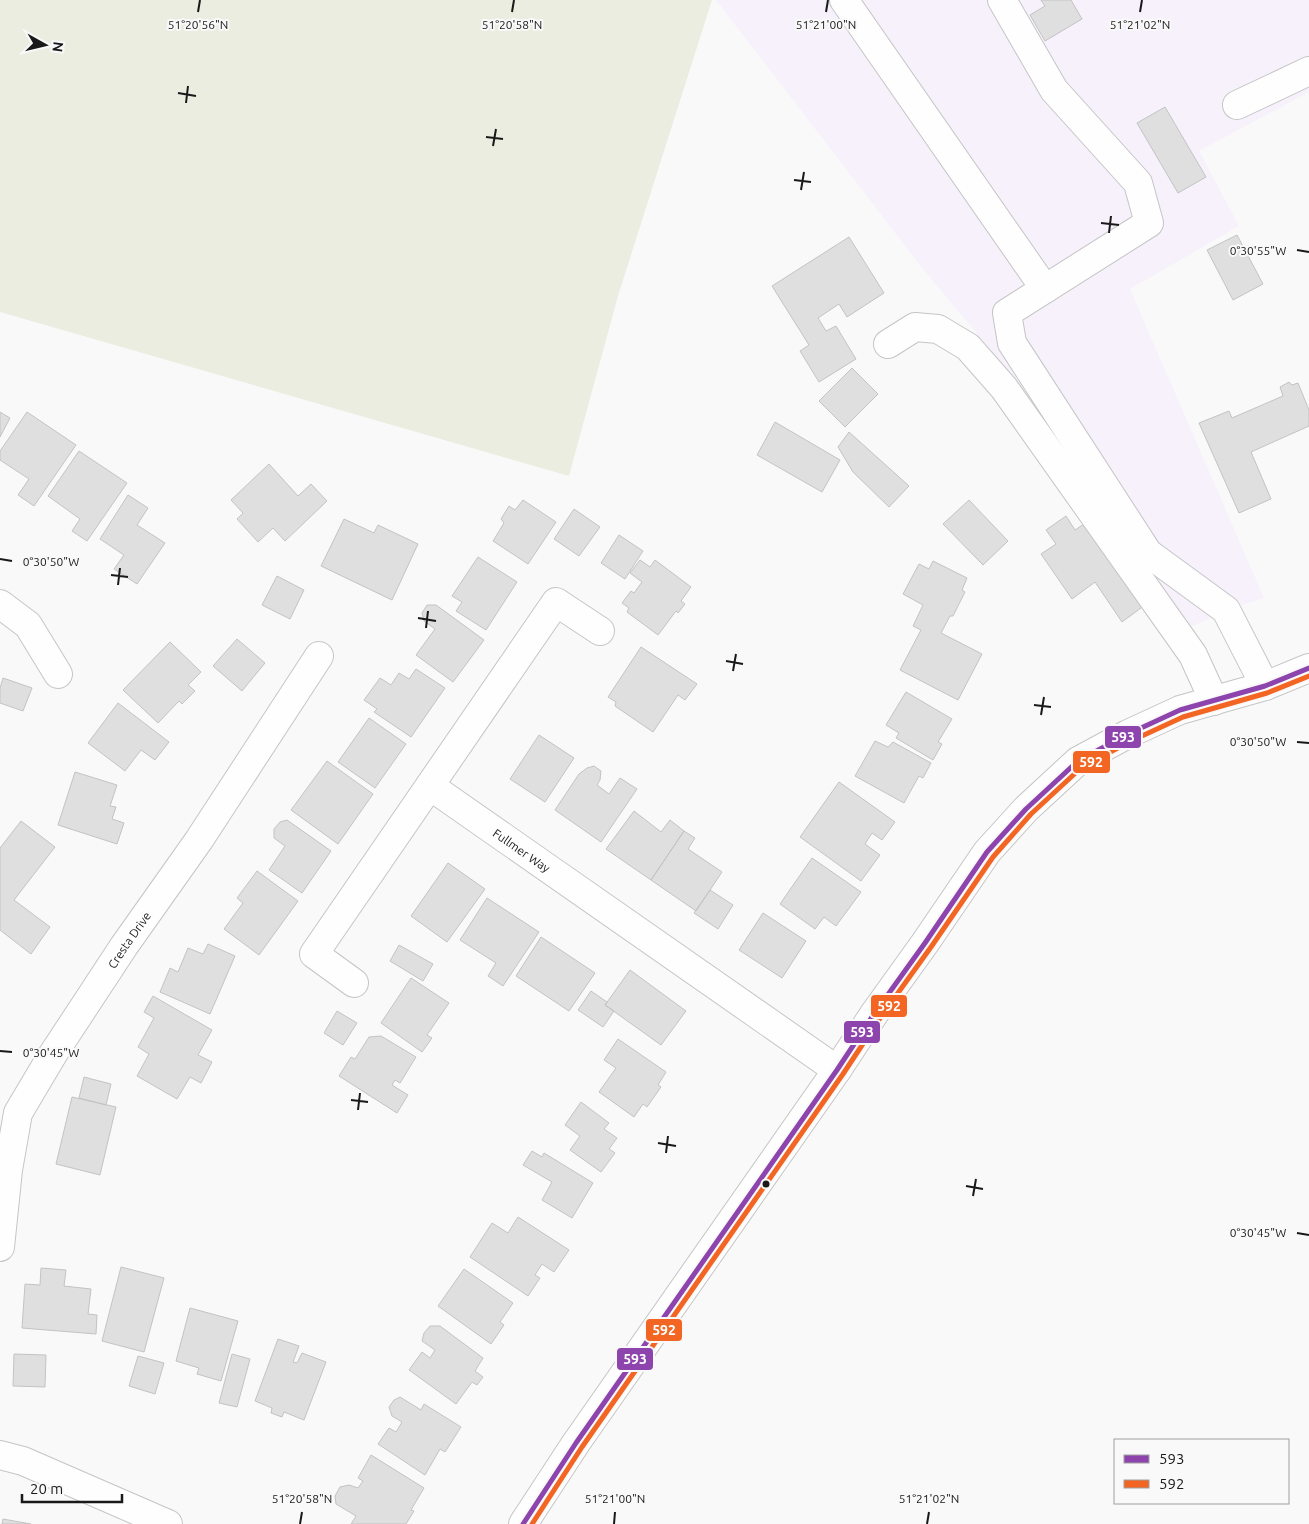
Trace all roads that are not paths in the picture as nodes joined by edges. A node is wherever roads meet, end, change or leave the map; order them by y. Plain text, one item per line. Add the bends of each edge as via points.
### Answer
1 (844, 0) edge
2 (1002, 0) edge
3 (1309, 70) edge
4 (1237, 106) dead end
5 (1045, 289) junction
6 (888, 344) dead end
7 (0, 604) edge
8 (600, 631) dead end
9 (319, 656) dead end
10 (1309, 668) edge
11 (58, 674) dead end
12 (1265, 686) junction
13 (1214, 701) junction
14 (430, 786) junction
15 (354, 983) dead end
16 (837, 1070) junction
17 (0, 1247) edge
18 (0, 1455) edge
19 (168, 1524) edge
20 (523, 1524) edge

1 - 5 street
2 - 5 street via 1054,90 1138,183 1150,223
3 - 4 street
5 - 12 street via 1007,313 1012,343 1148,553 1226,610
6 - 13 street via 915,327 938,329 968,347 1004,388 1193,655
7 - 11 street via 28,625
8 - 14 street via 556,602
9 - 17 street, Cresta Drive via 199,840 64,1037 18,1113
10 - 12 street
12 - 13 street
13 - 16 street via 1180,710 1078,761 1026,809 987,852
14 - 15 street via 314,954
14 - 16 street, Fullmer Way
16 - 20 street
18 - 19 street via 23,1461

